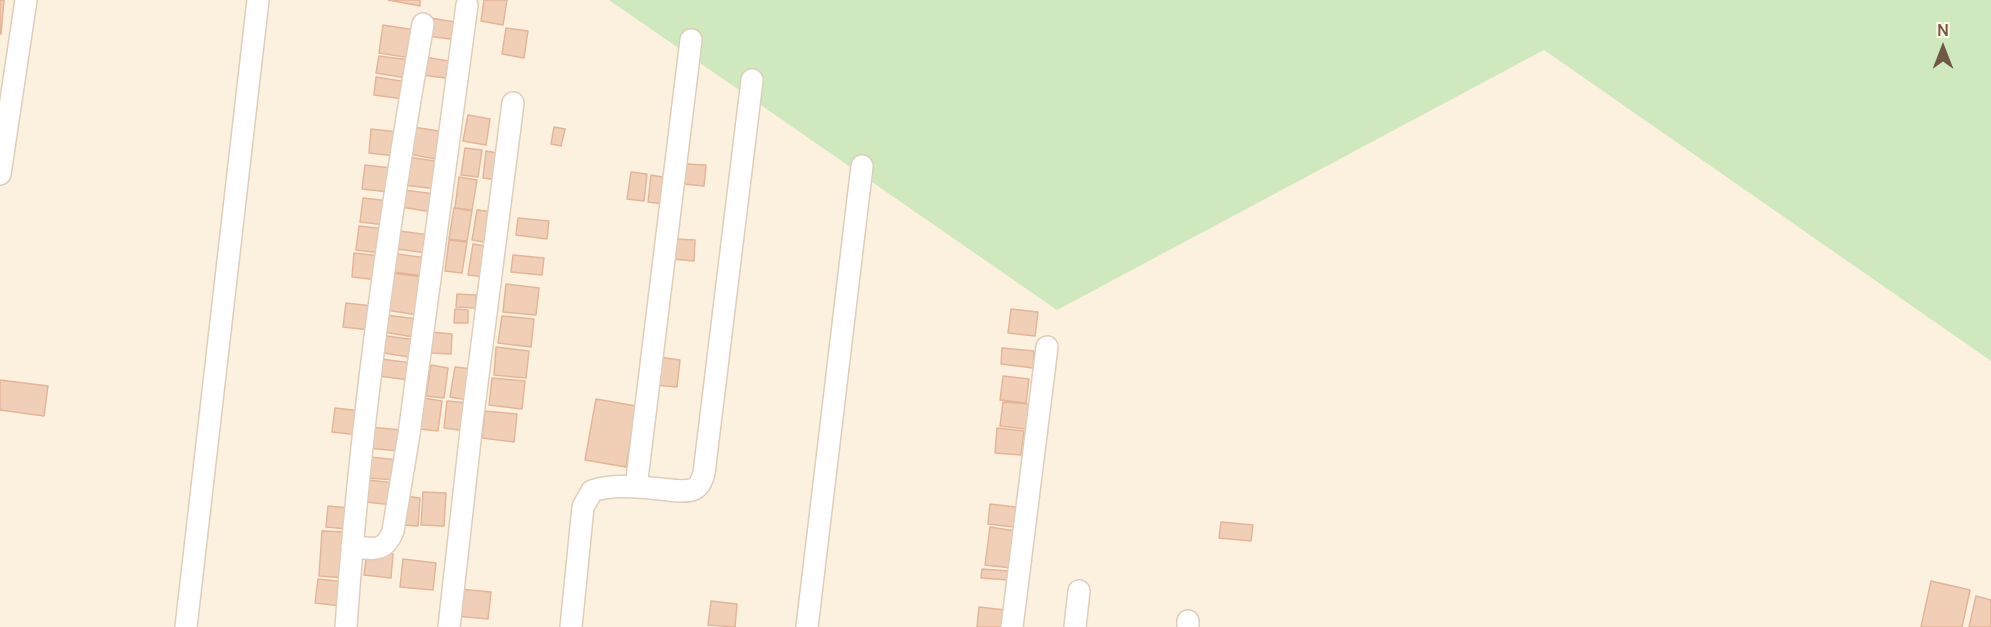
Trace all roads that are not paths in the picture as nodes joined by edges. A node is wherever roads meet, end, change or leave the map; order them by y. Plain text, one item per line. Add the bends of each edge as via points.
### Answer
1 (26, 0) edge
2 (258, 0) edge
3 (467, 5) dead end
4 (423, 24) dead end
5 (691, 40) dead end
6 (752, 80) dead end
7 (513, 102) dead end
8 (862, 166) dead end
9 (0, 174) edge
10 (1047, 347) dead end
11 (636, 487) junction
12 (352, 547) junction
13 (1078, 591) dead end
14 (186, 627) edge
15 (346, 627) edge
16 (449, 627) edge
17 (571, 627) edge
18 (807, 627) edge
19 (1012, 627) edge
20 (1076, 627) edge

1 - 9 street
2 - 14 street
3 - 12 street via 396,513 389,542 382,547
4 - 12 street via 378,313
5 - 11 street
6 - 11 street via 704,473 694,489
7 - 16 street
8 - 18 street
10 - 19 street
11 - 17 street via 603,487 592,491 586,499
12 - 15 street
13 - 20 street

